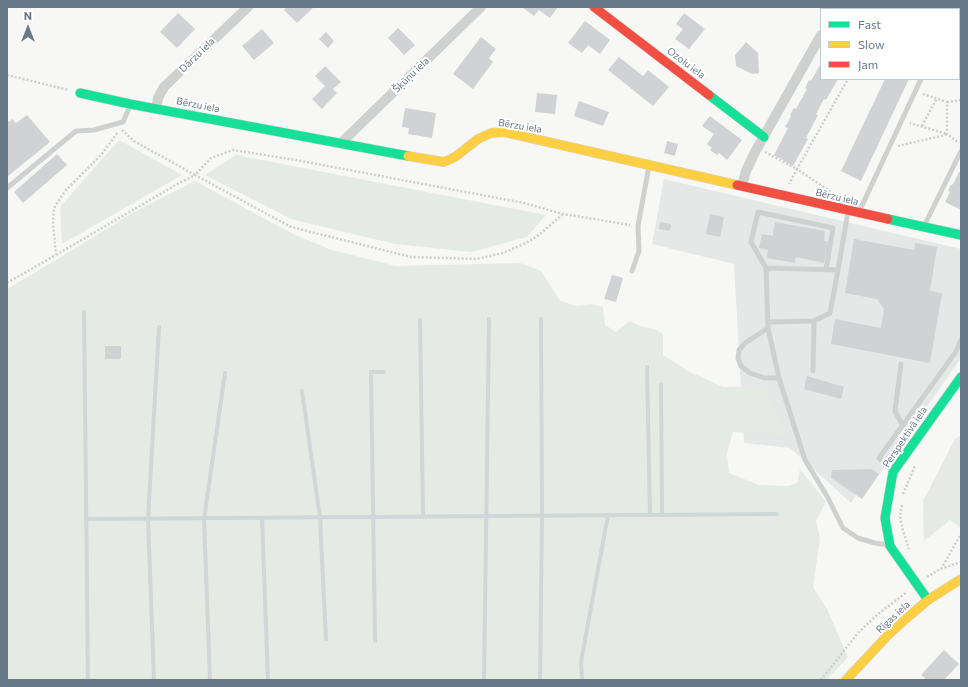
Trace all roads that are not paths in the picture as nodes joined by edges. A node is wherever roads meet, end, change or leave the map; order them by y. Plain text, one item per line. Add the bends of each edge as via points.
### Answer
1 (248, 7) edge
2 (481, 7) edge
3 (594, 7) edge
4 (820, 37) edge
5 (920, 80) edge
6 (80, 93) road end
7 (130, 104) junction
8 (156, 109) junction
9 (764, 137) junction
10 (341, 143) junction
11 (961, 151) edge
12 (649, 165) junction
13 (742, 186) junction
14 (7, 188) edge
15 (848, 211) junction
16 (858, 213) junction
17 (924, 227) junction
18 (961, 235) edge
19 (766, 268) junction
20 (826, 270) junction
21 (838, 270) junction
22 (632, 271) dead end
23 (814, 321) junction
24 (768, 325) junction
25 (961, 340) edge
26 (900, 364) dead end
27 (813, 371) dead end
28 (961, 377) edge
29 (779, 378) junction
30 (903, 426) junction
31 (893, 472) junction
32 (890, 546) junction
33 (961, 579) edge
34 (928, 600) junction
35 (846, 680) edge

1 - 8 street, Dārzu iela via 164,87
2 - 10 street, Šķūņu iela
3 - 9 street, Ozolu iela
4 - 9 street
5 - 16 lane
6 - 7 street, Bērzu iela
7 - 8 street, Bērzu iela
7 - 14 lane via 123,122 94,130 76,131
8 - 10 street, Bērzu iela
9 - 13 street via 746,171
10 - 12 street, Bērzu iela via 444,162 455,157 478,139 491,133 504,132
11 - 17 lane
12 - 13 street, Bērzu iela
12 - 22 lane via 638,226 639,251
13 - 15 street, Bērzu iela
15 - 16 street, Bērzu iela
15 - 21 lane
16 - 17 street, Bērzu iela
17 - 18 street, Bērzu iela
19 - 20 lane
19 - 20 lane via 751,242 758,212 833,228
19 - 24 lane
20 - 21 lane
21 - 23 lane via 830,313
23 - 24 lane
23 - 27 lane
24 - 29 lane
24 - 29 lane via 745,343 739,350 738,358 740,366 750,373 765,378
25 - 30 lane via 955,353
26 - 30 lane via 895,411
28 - 31 street, Perspektīvā iela
29 - 32 lane via 805,460 843,528 858,538
30 - 31 lane via 879,458
31 - 32 street, Perspektīvā iela via 885,518
32 - 34 street, Perspektīvā iela
33 - 34 street, Rīgas iela
34 - 35 street, Rīgas iela via 888,635

